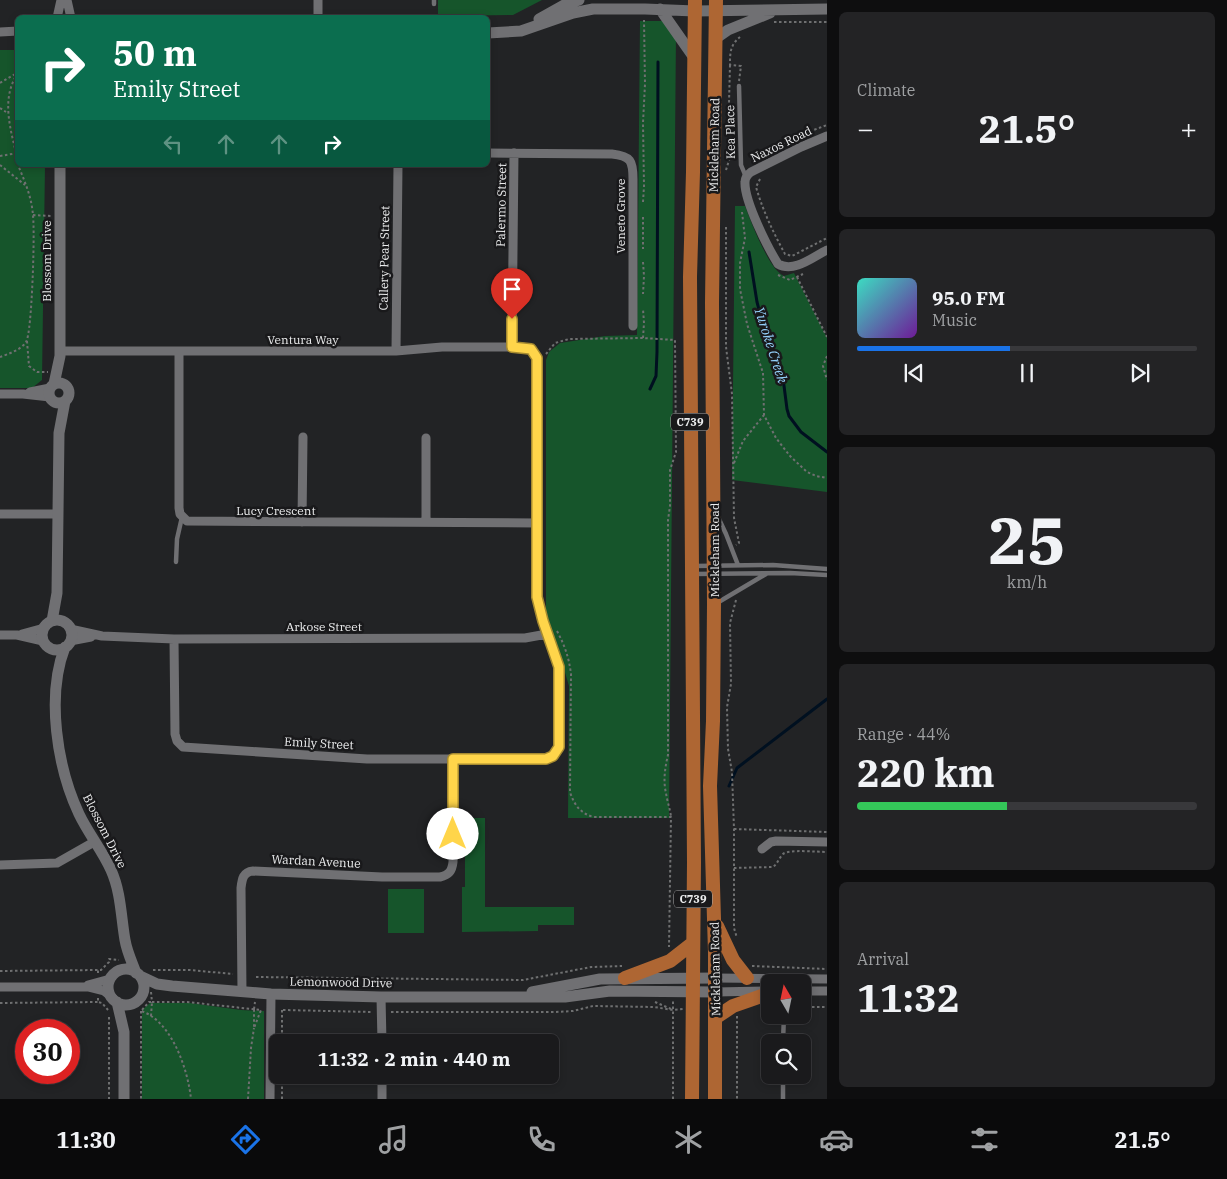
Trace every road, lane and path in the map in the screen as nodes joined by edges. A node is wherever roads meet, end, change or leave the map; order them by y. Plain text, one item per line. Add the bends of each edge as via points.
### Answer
1 (61, 0) edge
2 (67, 0) edge
3 (318, 0) edge
4 (579, 0) edge
5 (716, 5) edge
6 (695, 6) edge
7 (660, 9) junction
8 (827, 9) edge
9 (776, 10) junction
10 (58, 15) edge
11 (70, 15) edge
12 (318, 15) edge
13 (644, 18) dead end
14 (772, 22) dead end
15 (827, 22) edge
16 (521, 31) junction
17 (0, 32) edge
18 (15, 32) edge
19 (490, 33) edge
20 (715, 38) junction
21 (695, 59) junction
22 (730, 65) dead end
23 (15, 75) edge
24 (15, 76) edge
25 (0, 83) edge
26 (739, 86) dead end
27 (0, 108) edge
28 (7, 113) junction
29 (733, 121) dead end
30 (827, 125) edge
31 (733, 136) dead end
32 (827, 136) edge
33 (15, 146) edge
34 (490, 153) edge
35 (514, 153) junction
36 (15, 154) edge
37 (0, 156) edge
38 (0, 165) edge
39 (763, 166) junction
40 (19, 167) edge
41 (60, 167) edge
42 (398, 167) edge
43 (726, 171) dead end
44 (746, 177) junction
45 (27, 186) junction
46 (642, 210) dead end
47 (33, 215) junction
48 (643, 215) dead end
49 (60, 216) junction
50 (726, 220) dead end
51 (749, 230) dead end
52 (745, 231) dead end
53 (745, 238) dead end
54 (827, 238) edge
55 (827, 250) edge
56 (642, 253) dead end
57 (643, 258) dead end
58 (797, 277) dead end
59 (642, 301) dead end
60 (643, 306) dead end
61 (632, 326) dead end
62 (827, 337) edge
63 (643, 338) junction
64 (27, 341) junction
65 (512, 347) junction
66 (396, 351) junction
67 (179, 352) junction
68 (60, 354) junction
69 (827, 356) edge
70 (0, 357) edge
71 (541, 359) junction
72 (56, 371) junction
73 (827, 380) edge
74 (0, 394) edge
75 (54, 394) junction
76 (764, 415) junction
77 (303, 437) dead end
78 (426, 438) dead end
79 (733, 470) junction
80 (827, 478) edge
81 (714, 509) junction
82 (0, 514) edge
83 (58, 514) junction
84 (182, 517) junction
85 (302, 522) junction
86 (426, 522) junction
87 (537, 523) junction
88 (731, 548) junction
89 (176, 562) dead end
90 (738, 565) junction
91 (827, 569) edge
92 (690, 570) junction
93 (714, 570) junction
94 (767, 574) junction
95 (827, 576) edge
96 (734, 593) junction
97 (714, 604) junction
98 (555, 628) dead end
99 (61, 631) junction
100 (547, 634) junction
101 (17, 635) junction
102 (0, 636) edge
103 (174, 639) junction
104 (46, 644) junction
105 (57, 675) junction
106 (453, 759) junction
107 (732, 787) dead end
108 (670, 817) junction
109 (734, 829) dead end
110 (827, 832) edge
111 (94, 842) junction
112 (827, 842) edge
113 (762, 849) dead end
114 (827, 852) edge
115 (0, 865) edge
116 (734, 868) dead end
117 (714, 921) junction
118 (125, 940) junction
119 (692, 943) junction
120 (669, 947) dead end
121 (827, 968) edge
122 (98, 970) dead end
123 (0, 971) edge
124 (626, 972) junction
125 (746, 972) junction
126 (138, 974) junction
127 (114, 975) junction
128 (256, 977) dead end
129 (827, 979) edge
130 (693, 985) junction
131 (716, 985) junction
132 (78, 986) junction
133 (172, 986) junction
134 (0, 987) edge
135 (761, 991) edge
136 (811, 991) edge
137 (242, 992) junction
138 (673, 992) junction
139 (827, 992) edge
140 (271, 994) junction
141 (761, 995) edge
142 (510, 996) junction
143 (381, 997) junction
144 (114, 1000) junction
145 (98, 1002) dead end
146 (0, 1003) edge
147 (140, 1003) junction
148 (811, 1007) edge
149 (827, 1007) edge
150 (282, 1010) dead end
151 (673, 1010) junction
152 (381, 1012) junction
153 (151, 1016) junction
154 (715, 1018) junction
155 (254, 1028) junction
156 (124, 1032) junction
157 (382, 1034) edge
158 (282, 1084) edge
159 (382, 1084) edge
160 (783, 1084) edge
161 (124, 1099) edge
162 (142, 1099) edge
163 (191, 1099) edge
164 (248, 1099) edge
165 (270, 1099) edge
166 (282, 1099) edge
167 (382, 1099) edge
168 (673, 1099) edge
169 (692, 1099) edge
170 (715, 1099) edge
171 (782, 1099) edge

1 - 10 street
2 - 11 street
3 - 12 street
4 - 16 street via 550,12
5 - 6 street
5 - 9 street
5 - 20 main road, Mickleham Road / C739
6 - 7 street
6 - 21 main road, Mickleham Road / C739
7 - 16 street via 582,11
7 - 21 street
8 - 9 street
9 - 20 street
13 - 46 path
14 - 15 path
16 - 19 street
17 - 18 street
20 - 81 main road, Mickleham Road / C739
21 - 92 main road, Mickleham Road / C739 via 690,277
22 - 29 path via 729,103
23 - 25 path
24 - 28 path via 6,98
26 - 44 lane, Kea Place via 741,165
27 - 28 path
28 - 33 path
30 - 39 path via 758,156
31 - 43 path
32 - 39 street, Naxos Road
34 - 35 street, Veneto Grove
35 - 61 street, Veneto Grove via 612,154 629,159 633,179
35 - 65 street, Palermo Street
36 - 37 path
38 - 45 path
39 - 44 street, Naxos Road
39 - 54 path via 768,175 758,179 756,186 764,212 785,254 792,256
40 - 45 path
41 - 49 street, Blossom Drive
42 - 66 street, Callery Pear Street
44 - 55 street, Naxos Road via 750,204 778,264 794,267
45 - 47 path
47 - 49 path
47 - 64 path
48 - 56 path
49 - 68 street, Blossom Drive
50 - 79 path via 726,347 732,394
51 - 52 path
53 - 76 path via 739,273 740,289 763,373
57 - 59 path
58 - 62 path
60 - 63 path
63 - 71 path via 564,340 555,343
63 - 108 path via 675,340 676,452 670,470 668,520 668,755 665,765 665,792
64 - 70 path
64 - 72 path via 29,366 34,371
65 - 66 street, Ventura Way
65 - 71 street, Ventura Way via 531,349
66 - 67 street, Ventura Way
67 - 68 street, Ventura Way
67 - 84 street via 179,508
68 - 72 street, Blossom Drive
68 - 75 street, Blossom Drive via 66,385 60,382
69 - 73 path via 823,366
71 - 87 street
72 - 75 street, Blossom Drive
74 - 75 street
75 - 83 street, Blossom Drive via 59,433
76 - 79 path via 739,448
76 - 80 path via 790,456 807,472
77 - 85 street
78 - 86 street
79 - 88 path via 734,518 739,543
81 - 88 lane
81 - 93 main road, Mickleham Road / C739
82 - 83 street
83 - 99 street, Blossom Drive
84 - 85 street, Lucy Crescent via 190,522
84 - 89 lane
85 - 86 street, Lucy Crescent
86 - 87 street, Lucy Crescent
87 - 100 street via 537,597
88 - 90 lane
90 - 91 lane
90 - 93 lane
92 - 93 lane
92 - 93 lane
92 - 119 main road, Mickleham Road / C739
93 - 94 lane
93 - 97 main road, Mickleham Road / C739
94 - 95 lane via 790,572
94 - 96 lane
96 - 97 lane
96 - 107 path via 736,600 730,623 731,684 727,707
97 - 117 main road, Mickleham Road / C739 via 710,786
98 - 108 path via 570,661 570,792 576,806 581,812 594,817
99 - 101 street
99 - 103 street, Arkose Street
99 - 104 street via 43,632
99 - 104 street via 56,650
99 - 105 street, Blossom Drive
100 - 103 street, Arkose Street via 525,638
100 - 106 street, Emily Street via 559,667 559,747 553,756 546,759
101 - 102 street
101 - 104 street
103 - 106 street, Emily Street via 175,734 183,747 367,759
104 - 105 street, Blossom Drive
105 - 111 street, Blossom Drive via 59,756 79,815
106 - 137 street, Wardan Avenue via 453,865 445,876 382,877 253,870 246,873 241,888
108 - 120 path
109 - 110 path
111 - 115 street via 57,864
111 - 118 street, Blossom Drive via 111,870 123,916
112 - 113 street via 776,840
114 - 116 path via 787,852 773,866
117 - 125 main road via 733,960
117 - 131 main road, Mickleham Road / C739
118 - 126 street, Blossom Drive
118 - 127 street, Blossom Drive
119 - 124 main road via 670,961
119 - 130 main road, Mickleham Road / C739
121 - 125 path
122 - 123 path
124 - 128 path via 591,967 523,980
124 - 130 street, Lemonwood Drive
124 - 142 street, Lemonwood Drive
125 - 129 street
125 - 131 street
126 - 127 street via 127,969
126 - 133 street, Lemonwood Drive via 157,984
126 - 147 street via 144,986
127 - 132 street
127 - 144 street via 108,989
130 - 131 street, Lemonwood Drive
130 - 138 street, Lemonwood Drive
130 - 169 main road, Mickleham Road / C739
131 - 135 street
131 - 154 main road, Mickleham Road / C739
132 - 134 street
132 - 144 street via 104,991
133 - 137 street, Lemonwood Drive
133 - 147 street, Lemonwood Drive via 151,992
136 - 139 street
137 - 140 street, Lemonwood Drive
138 - 142 street, Lemonwood Drive
138 - 151 path
140 - 143 street, Lemonwood Drive
140 - 165 street
141 - 154 main road via 733,1006
142 - 143 street, Lemonwood Drive
143 - 152 street
144 - 147 street
144 - 156 street
145 - 146 path
147 - 153 path
147 - 153 path via 152,1002
147 - 156 street via 132,1009
147 - 162 path
148 - 149 path
150 - 152 path
151 - 152 path via 594,1006 555,1012
151 - 168 path
152 - 157 street
153 - 163 path via 178,1051
154 - 170 main road, Mickleham Road / C739
155 - 155 path via 254,1009 261,1010 258,1017
155 - 164 path
156 - 161 street
158 - 166 path
159 - 167 street
160 - 171 lane

